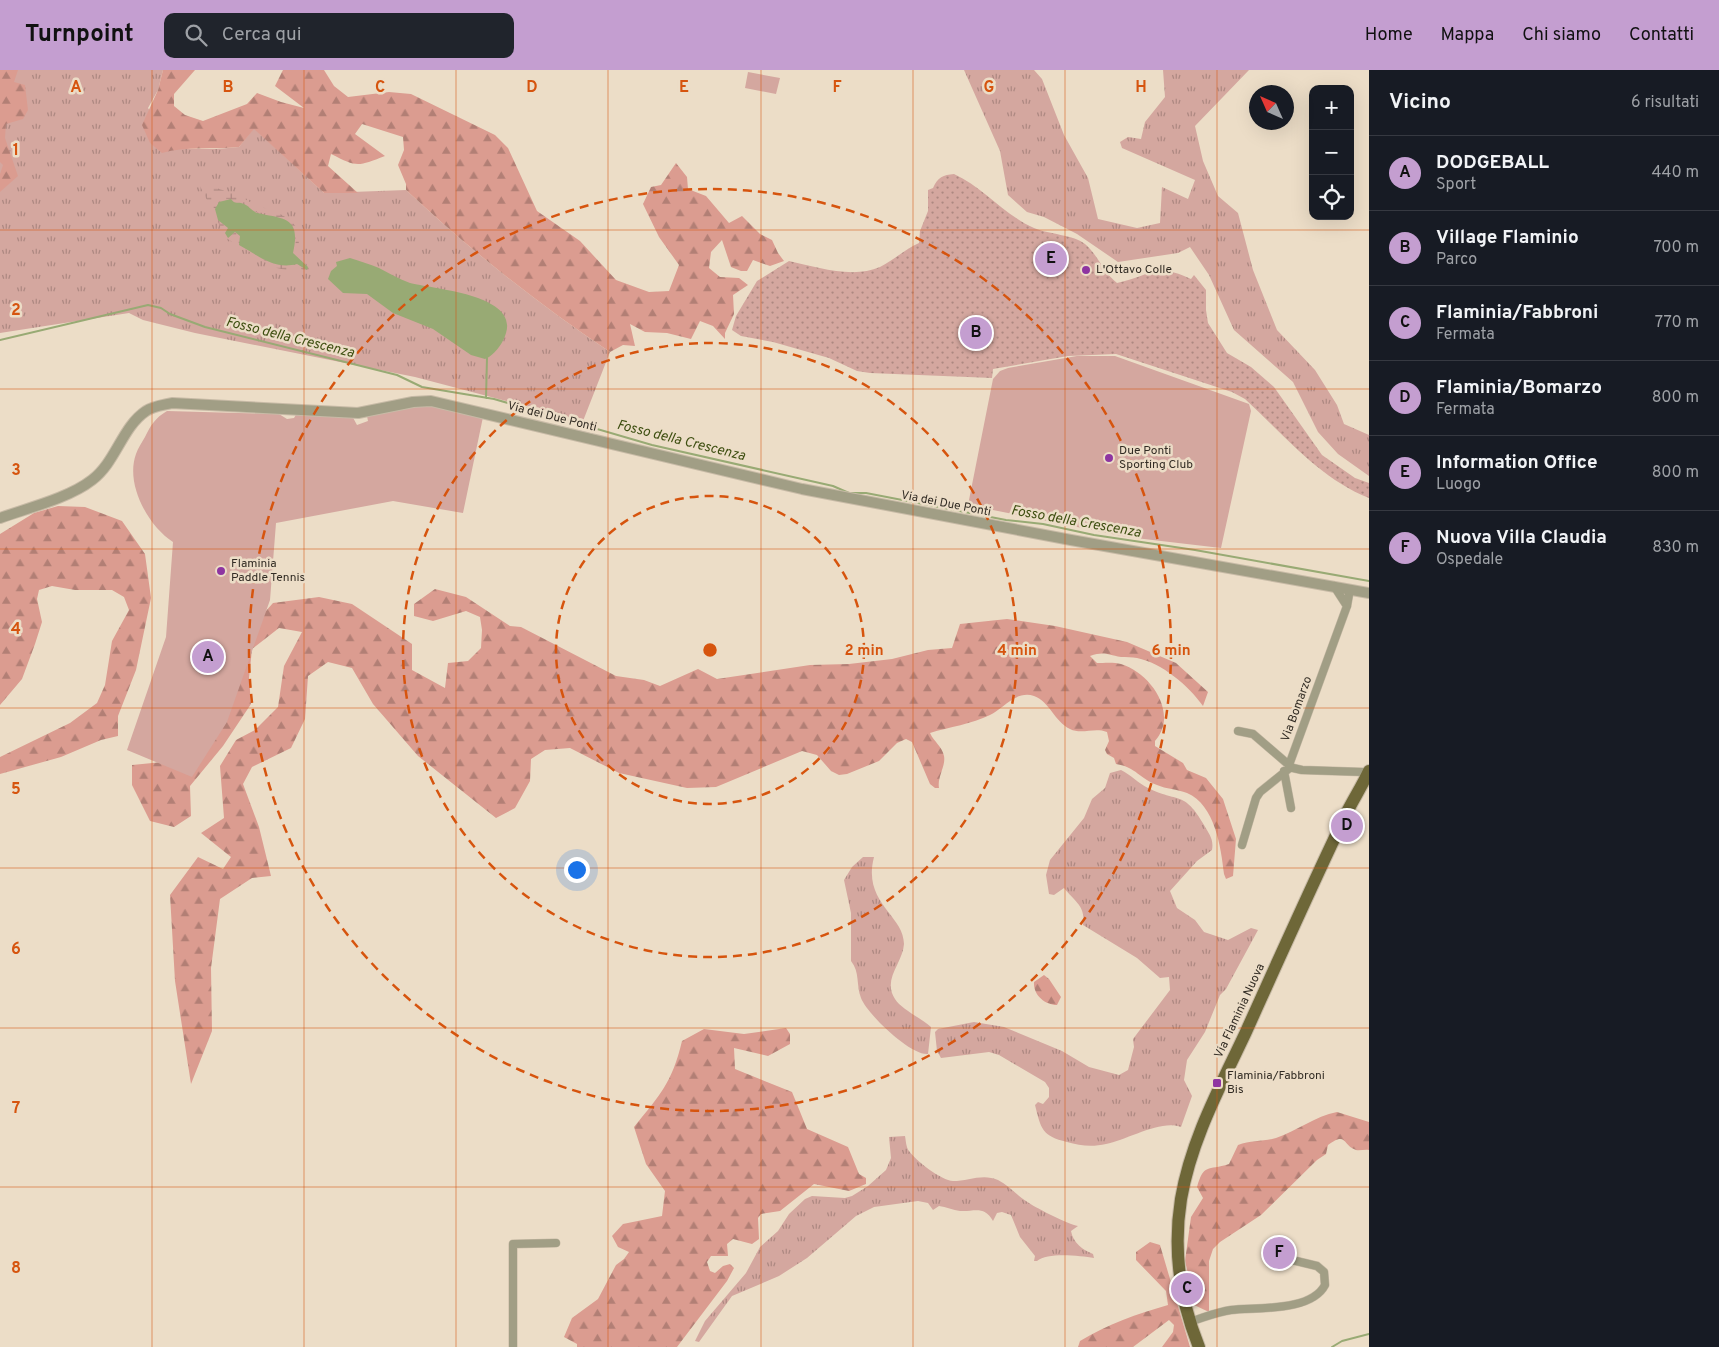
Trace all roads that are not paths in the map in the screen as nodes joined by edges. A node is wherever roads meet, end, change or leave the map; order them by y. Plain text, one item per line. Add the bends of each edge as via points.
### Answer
1 (0, 518) edge
2 (1334, 586) junction
3 (1350, 589) junction
4 (1369, 593) edge
5 (1347, 606) junction
6 (1238, 731) dead end
7 (1369, 759) edge
8 (1288, 768) junction
9 (1366, 772) edge
10 (1291, 808) dead end
11 (1242, 845) dead end
12 (556, 1243) dead end
13 (1292, 1260) dead end
14 (1189, 1322) junction
15 (513, 1347) edge
16 (1199, 1347) edge

1 - 2 street, Via dei Due Ponti via 72,492 90,482 105,468 138,418 158,406 358,413 413,402 430,402 802,490
2 - 3 street, Via dei Due Ponti
2 - 5 street
3 - 4 street, Via dei Due Ponti
3 - 5 street, Via Bomarzo
5 - 8 street, Via Bomarzo
6 - 8 street via 1253,734
7 - 9 main road, Via Flaminia Nuova
8 - 9 street
8 - 10 street
8 - 11 street via 1256,798
9 - 14 main road, Via Flaminia Nuova via 1190,1159 1181,1200 1178,1244 1180,1279
12 - 15 street via 513,1244
13 - 14 street via 1323,1270 1326,1281 1318,1294 1298,1303 1228,1311
14 - 16 main road, Via Flaminia Nuova

